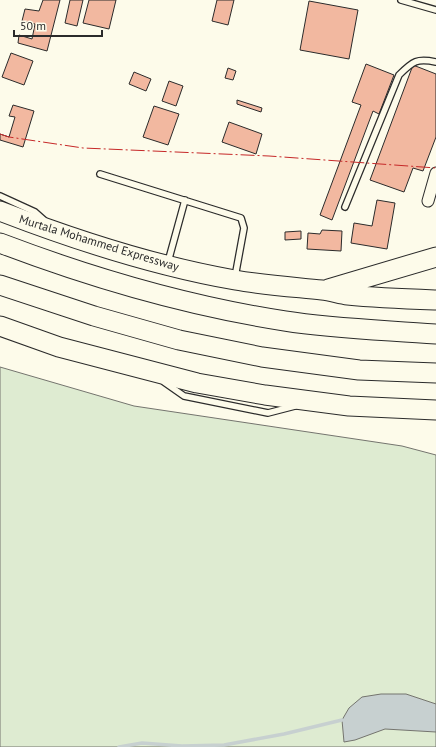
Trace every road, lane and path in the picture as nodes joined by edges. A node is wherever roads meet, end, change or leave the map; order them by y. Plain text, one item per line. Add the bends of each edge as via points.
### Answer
1 (401, 0) edge
2 (436, 10) edge
3 (436, 62) edge
4 (436, 173) edge
5 (100, 174) dead end
6 (0, 196) edge
7 (185, 200) junction
8 (428, 201) dead end
9 (345, 207) dead end
10 (0, 211) edge
11 (60, 232) junction
12 (0, 243) edge
13 (436, 257) edge
14 (167, 264) junction
15 (234, 280) junction
16 (0, 285) edge
17 (323, 290) junction
18 (436, 300) edge
19 (0, 326) edge
20 (436, 334) edge
21 (436, 373) edge
22 (431, 412) edge

1 - 2 lane
3 - 9 lane via 420,59 408,65 399,75
4 - 8 street
5 - 7 lane
6 - 11 lane via 35,212
7 - 14 lane
7 - 15 lane via 241,218 244,228
10 - 11 highway, Murtala Mohammed Expressway
11 - 14 highway, Murtala Mohammed Expressway via 129,255
12 - 20 highway via 156,294 220,308 286,321 353,329
13 - 17 highway
14 - 15 highway, Murtala Mohammed Expressway
15 - 17 highway, Murtala Mohammed Expressway via 285,288
16 - 21 highway via 94,316 179,340 262,357 359,370
17 - 18 highway, Murtala Mohammed Expressway via 348,295
19 - 22 highway via 59,347 197,383 349,406

